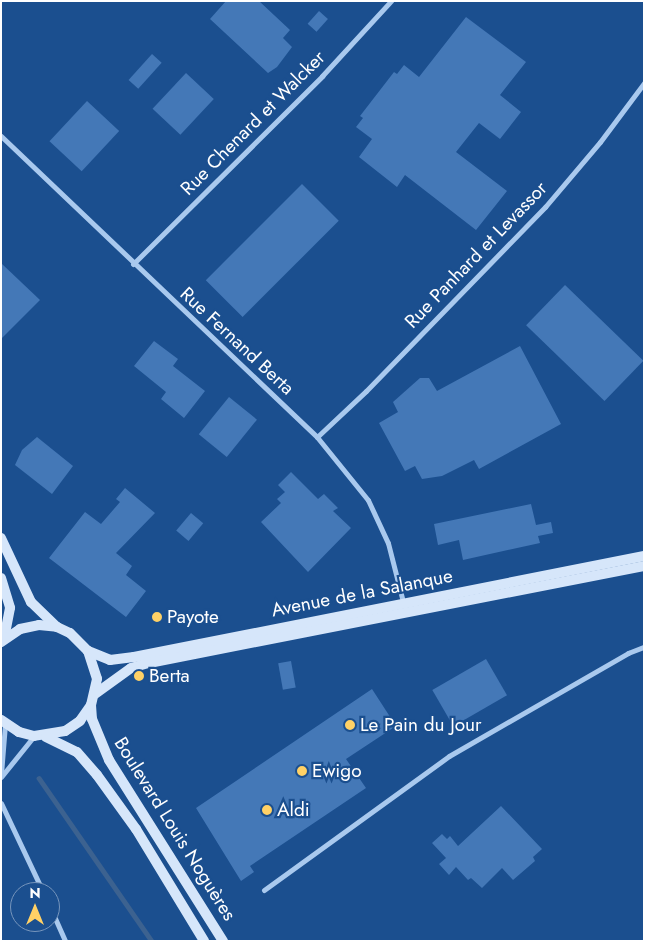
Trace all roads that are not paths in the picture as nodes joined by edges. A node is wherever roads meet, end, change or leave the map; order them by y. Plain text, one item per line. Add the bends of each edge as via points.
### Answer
1 (391, 1) edge
2 (644, 83) edge
3 (1, 136) edge
4 (134, 264) junction
5 (317, 437) junction
6 (1, 538) edge
7 (644, 556) edge
8 (644, 566) edge
9 (1, 578) edge
10 (403, 602) junction
11 (58, 627) junction
12 (3, 640) edge
13 (644, 647) edge
14 (88, 651) junction
15 (95, 694) junction
16 (91, 705) junction
17 (3, 722) edge
18 (34, 736) junction
19 (46, 736) junction
20 (1, 776) edge
21 (1, 803) edge
22 (38, 882) edge
23 (264, 890) dead end
24 (204, 941) edge
25 (223, 941) edge

1 - 4 street, Rue Chenard et Walcker via 322,76
2 - 5 street, Rue Panhard et Levassor via 600,142 545,206 373,384
3 - 4 street, Rue Fernand Berta
4 - 5 street, Rue Fernand Berta
5 - 10 street, Rue Fernand Berta via 368,500 388,543
6 - 11 main road via 31,602
7 - 10 main road, Avenue de la Salanque
8 - 15 main road, Avenue de la Salanque via 149,663 132,668
9 - 12 main road via 10,608
10 - 14 main road, Avenue de la Salanque via 134,657 110,660
11 - 12 main road via 30,627
11 - 14 main road via 70,633
13 - 23 street via 628,653 450,756
14 - 15 main road via 96,672
15 - 16 main road
16 - 19 main road via 80,721 65,731
16 - 25 main road, Boulevard Louis Noguères via 92,719 109,760
17 - 18 main road
17 - 20 street
18 - 19 main road
18 - 20 street
19 - 24 main road, Boulevard Louis Noguères via 77,752 97,775 136,829
21 - 22 street

